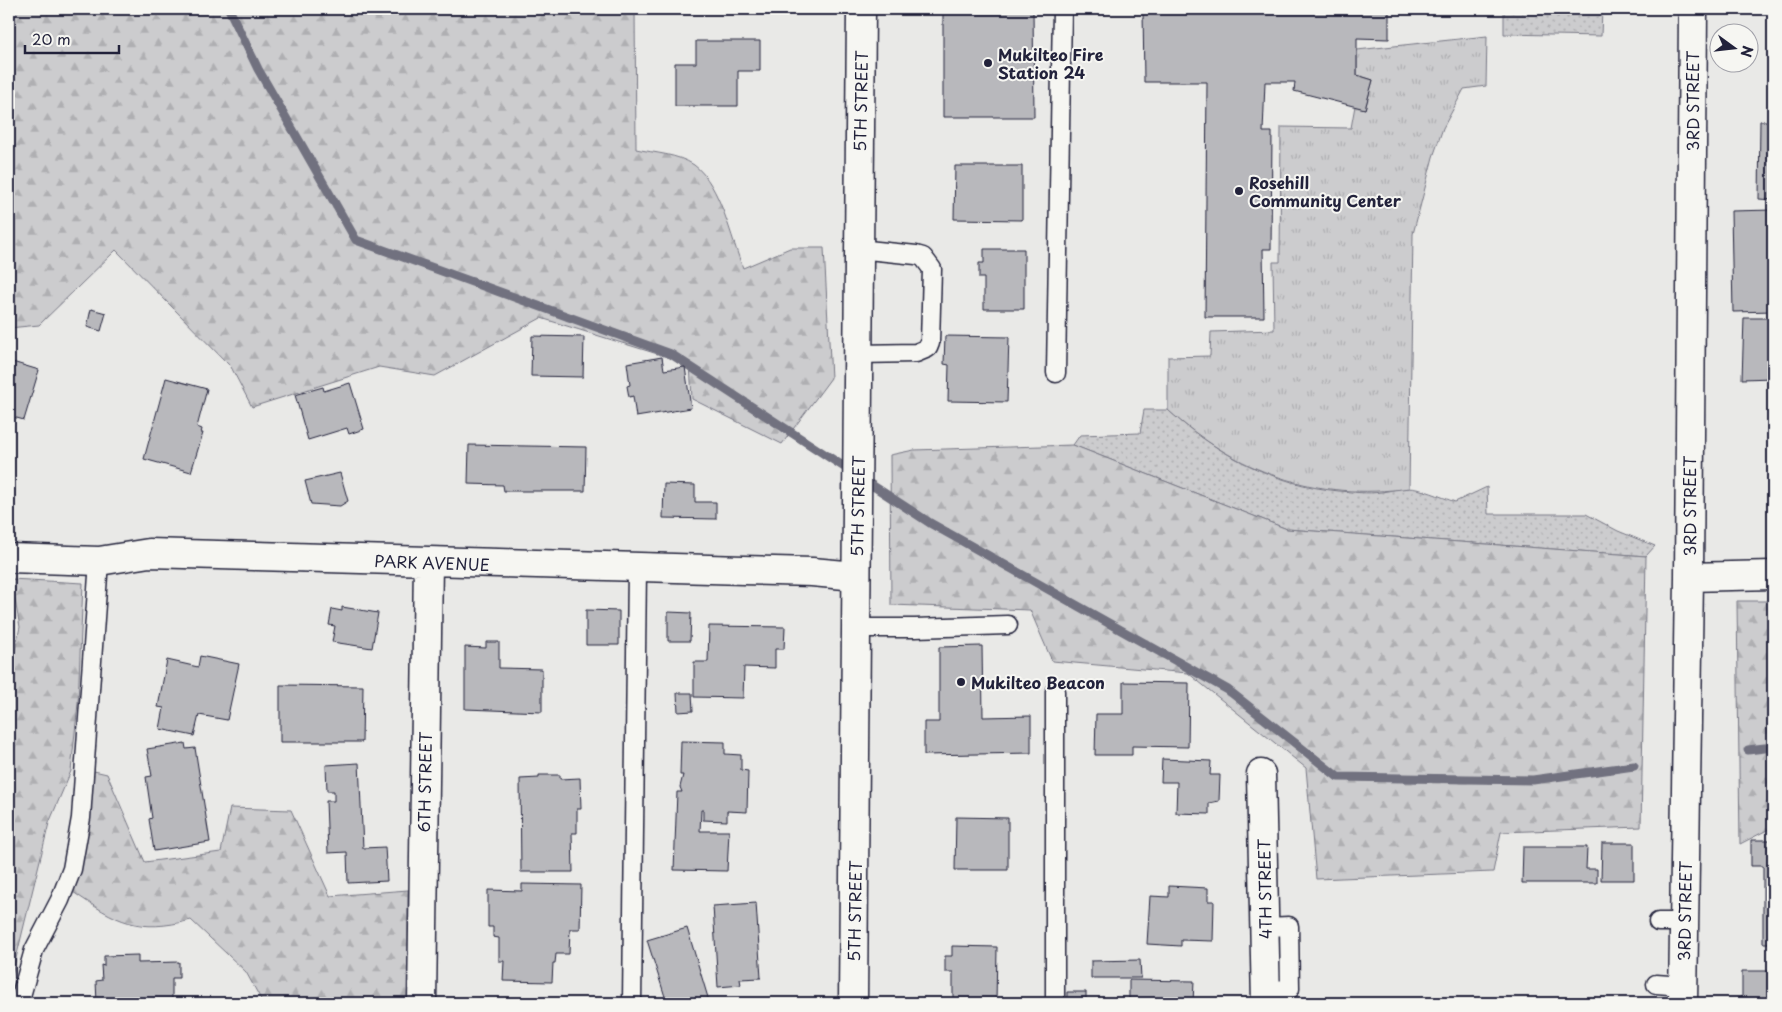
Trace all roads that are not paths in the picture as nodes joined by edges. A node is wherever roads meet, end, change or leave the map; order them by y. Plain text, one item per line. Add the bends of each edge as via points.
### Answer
1 (861, 9) edge
2 (1062, 9) edge
3 (1693, 9) edge
4 (858, 249) junction
5 (858, 354) junction
6 (1056, 374) dead end
7 (9, 558) edge
8 (99, 561) junction
9 (428, 562) junction
10 (637, 568) junction
11 (1773, 575) edge
12 (856, 576) junction
13 (1689, 577) junction
14 (1008, 625) dead end
15 (857, 628) junction
16 (1055, 691) dead end
17 (1261, 774) dead end
18 (1674, 991) edge
19 (1274, 994) edge
20 (19, 1003) edge
21 (422, 1003) edge
22 (632, 1003) edge
23 (853, 1003) edge
24 (1055, 1003) edge

1 - 4 street, 5TH STREET
2 - 6 lane
3 - 13 street, 3RD STREET
4 - 5 street, 5TH STREET
4 - 5 lane via 916,255 923,257 932,269 928,348 916,353
5 - 12 street, 5TH STREET
7 - 8 street, PARK AVENUE
8 - 9 street, PARK AVENUE via 149,553
8 - 20 lane via 81,818 72,869 34,950
9 - 10 street, PARK AVENUE
9 - 21 street, 6TH STREET
10 - 12 street, PARK AVENUE
10 - 22 lane
11 - 13 street
12 - 15 street, 5TH STREET
13 - 18 street, 3RD STREET via 1671,922
14 - 15 lane
15 - 23 street, 5TH STREET
16 - 24 lane
17 - 19 street, 4TH STREET via 1278,926

